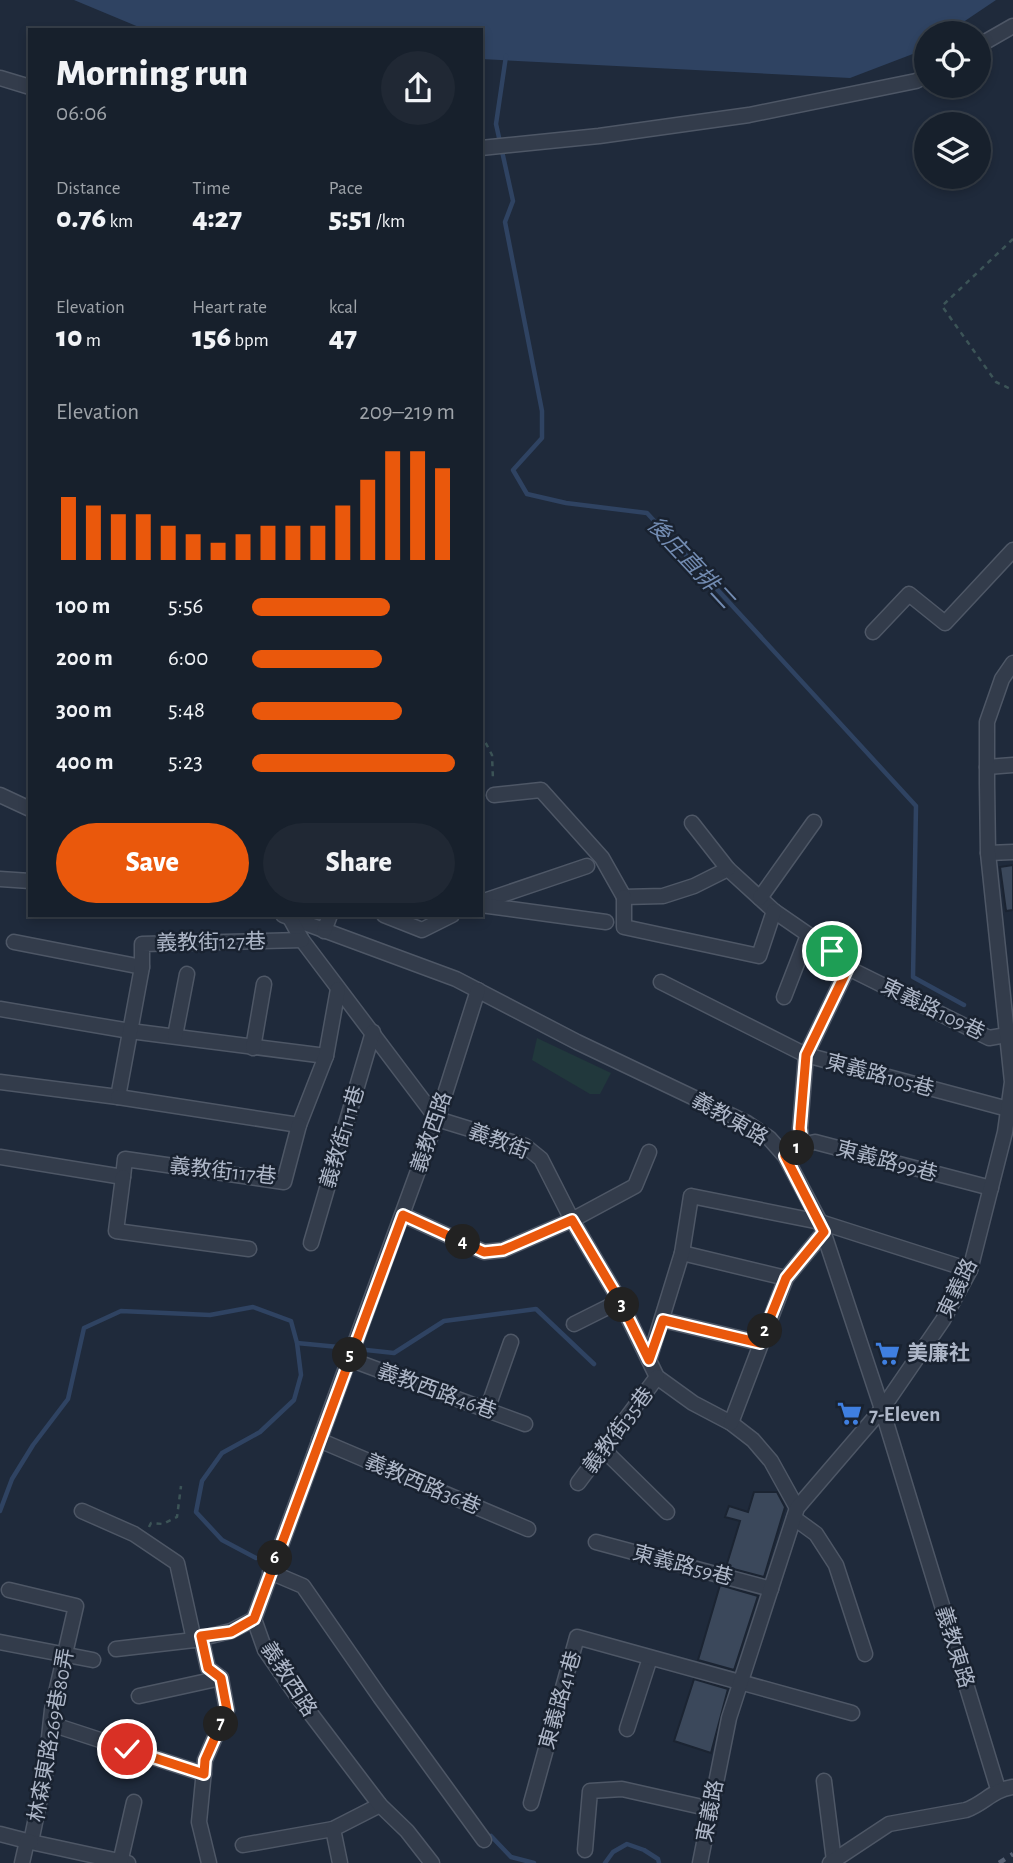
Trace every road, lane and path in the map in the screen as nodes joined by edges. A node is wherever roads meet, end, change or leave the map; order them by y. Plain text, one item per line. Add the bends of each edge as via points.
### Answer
1 (1013, 26) edge
2 (991, 39) edge
3 (0, 78) edge
4 (914, 81) edge
5 (28, 86) edge
6 (483, 148) edge
7 (1013, 239) edge
8 (1013, 390) edge
9 (1013, 550) edge
10 (873, 632) dead end
11 (1013, 663) edge
12 (1007, 682) edge
13 (483, 738) edge
14 (1013, 765) edge
15 (987, 767) junction
16 (0, 795) edge
17 (494, 795) joint
18 (28, 808) edge
19 (814, 822) dead end
20 (692, 823) dead end
21 (1013, 852) edge
22 (988, 853) junction
23 (587, 866) dead end
24 (727, 869) junction
25 (0, 879) edge
26 (28, 881) edge
27 (624, 897) junction
28 (760, 898) junction
29 (483, 902) edge
30 (483, 903) edge
31 (774, 911) junction
32 (287, 917) edge
33 (329, 917) edge
34 (389, 917) edge
35 (449, 917) edge
36 (606, 922) dead end
37 (324, 931) junction
38 (808, 935) junction
39 (302, 940) junction
40 (14, 942) dead end
41 (142, 967) junction
42 (848, 968) junction
43 (187, 974) dead end
44 (661, 982) dead end
45 (264, 984) dead end
46 (338, 989) junction
47 (478, 990) junction
48 (784, 997) dead end
49 (0, 1009) edge
50 (130, 1031) junction
51 (373, 1032) junction
52 (1011, 1035) edge
53 (174, 1036) junction
54 (253, 1048) junction
55 (806, 1055) junction
56 (326, 1056) junction
57 (0, 1082) edge
58 (118, 1097) junction
59 (1008, 1109) junction
60 (437, 1119) junction
61 (299, 1125) junction
62 (802, 1145) junction
63 (649, 1152) dead end
64 (785, 1156) junction
65 (0, 1157) edge
66 (123, 1177) junction
67 (991, 1188) junction
68 (403, 1215) junction
69 (572, 1220) junction
70 (822, 1227) junction
71 (311, 1242) dead end
72 (249, 1249) dead end
73 (682, 1253) junction
74 (970, 1270) junction
75 (786, 1278) junction
76 (620, 1301) junction
77 (663, 1320) junction
78 (574, 1324) dead end
79 (511, 1342) dead end
80 (760, 1343) junction
81 (349, 1359) junction
82 (649, 1360) junction
83 (657, 1377) junction
84 (882, 1409) junction
85 (487, 1410) junction
86 (731, 1423) junction
87 (525, 1424) dead end
88 (319, 1440) junction
89 (603, 1449) junction
90 (578, 1483) dead end
91 (180, 1486) dead end
92 (82, 1511) dead end
93 (667, 1512) dead end
94 (795, 1513) junction
95 (527, 1529) dead end
96 (142, 1539) junction
97 (596, 1542) dead end
98 (270, 1572) junction
99 (771, 1589) junction
100 (9, 1590) dead end
101 (254, 1619) junction
102 (197, 1638) junction
103 (0, 1642) edge
104 (116, 1649) dead end
105 (64, 1653) junction
106 (865, 1654) dead end
107 (650, 1658) junction
108 (93, 1660) dead end
109 (221, 1678) junction
110 (740, 1683) junction
111 (139, 1696) dead end
112 (852, 1713) dead end
113 (51, 1724) junction
114 (627, 1729) dead end
115 (204, 1774) junction
116 (824, 1781) dead end
117 (1006, 1788) edge
118 (134, 1802) dead end
119 (531, 1803) dead end
120 (380, 1805) junction
121 (711, 1809) junction
122 (333, 1829) junction
123 (0, 1834) edge
124 (484, 1840) dead end
125 (29, 1842) junction
126 (243, 1845) dead end
127 (585, 1850) dead end
128 (832, 1862) edge
129 (22, 1863) edge
130 (122, 1863) edge
131 (209, 1863) edge
132 (340, 1863) edge
133 (432, 1863) edge
134 (700, 1863) edge

1 - 2 street
3 - 5 street
4 - 6 street via 749,115
7 - 8 path via 942,306 996,382
9 - 10 street via 945,622 909,594
11 - 12 street, 東義路
12 - 15 street, 東義路 via 987,722
13 - 17 path via 492,755
14 - 15 street
15 - 22 street, 東義路
16 - 18 street
17 - 27 street via 541,790 602,858
19 - 28 street
20 - 24 street, 東義路109巷
21 - 22 street
22 - 52 street, 東義路
23 - 29 street
24 - 27 street via 663,896
24 - 28 street, 東義路109巷
25 - 26 street
27 - 31 street via 624,927 759,956
28 - 31 street, 東義路109巷
30 - 36 street
31 - 38 street, 東義路109巷
32 - 37 street, 義教東路
32 - 39 street
33 - 37 street
34 - 35 street via 422,930
37 - 47 street, 義教東路
38 - 42 street, 東義路109巷
38 - 48 street
39 - 41 street, 義教街127巷 via 142,944
39 - 46 street
40 - 41 street, 義教街127巷
41 - 50 street, 義教街127巷
42 - 52 street, 東義路109巷 via 989,1038
42 - 55 street, 東義路105巷
43 - 53 street
44 - 55 street
45 - 54 street
46 - 51 street
46 - 56 street, 義教街117巷
47 - 60 street, 義教西路
47 - 64 street, 義教東路 via 747,1123
49 - 50 street
50 - 53 street
50 - 58 street, 義教街127巷
51 - 60 street
51 - 71 street, 義教街111巷
52 - 59 street, 東義路
53 - 54 street
54 - 56 street
55 - 59 street, 東義路105巷
55 - 62 street
56 - 61 street, 義教街117巷
57 - 58 street
58 - 61 street
59 - 67 street, 東義路
60 - 68 street, 義教西路
60 - 69 street, 義教街 via 525,1146 541,1159
61 - 66 street, 義教街117巷 via 284,1182 125,1159
62 - 64 street
62 - 67 street, 東義路99巷 via 815,1142
63 - 69 street via 635,1186
64 - 70 street, 義教東路
65 - 66 street
66 - 72 street via 116,1231
67 - 74 street, 東義路
68 - 69 street via 484,1252 503,1250
68 - 81 street, 義教西路
69 - 76 street, 義教街
70 - 73 street via 691,1196
70 - 74 street
70 - 75 street
70 - 84 street, 義教東路
73 - 75 street
73 - 77 street
74 - 84 street, 東義路 via 943,1320
75 - 80 street
76 - 78 street
76 - 82 street, 義教街
77 - 80 street
77 - 82 street
79 - 85 street
80 - 86 street
81 - 85 street, 義教西路46巷
81 - 88 street, 義教西路
82 - 83 street, 義教街
83 - 86 street, 義教街
83 - 89 street, 義教街35巷
84 - 94 street, 東義路
84 - 117 street, 義教東路
85 - 87 street, 義教西路46巷
86 - 94 street, 義教街 via 771,1461
88 - 95 street, 義教西路36巷
88 - 98 street, 義教西路
89 - 90 street, 義教街35巷
89 - 93 street
91 - 96 path via 177,1517 163,1524 151,1523
92 - 96 street
94 - 99 street, 東義路
94 - 106 street via 836,1565
96 - 102 street via 177,1563
97 - 99 street, 東義路59巷
98 - 101 street, 義教西路
98 - 124 street via 303,1586
99 - 110 street, 東義路
100 - 105 street, 林森東路269巷80弄 via 76,1606
101 - 102 street via 231,1632
101 - 120 street, 義教西路 via 265,1650
102 - 104 street
102 - 109 street via 208,1668
103 - 105 street
105 - 108 street
105 - 113 street, 林森東路269巷80弄
107 - 110 street, 東義路41巷
107 - 114 street
107 - 119 street, 東義路41巷 via 578,1637
109 - 111 street
109 - 115 street via 227,1710 205,1760
110 - 112 street, 東義路41巷
110 - 121 street, 東義路
113 - 115 street
113 - 125 street, 林森東路269巷80弄
115 - 131 street via 199,1822
116 - 128 street
117 - 128 street via 966,1811 889,1824
118 - 130 street, 林森東路269巷80弄
120 - 122 street
120 - 133 street, 義教西路
121 - 127 street via 622,1789 590,1791
121 - 134 street, 東義路
122 - 126 street
122 - 132 street
123 - 125 street
125 - 129 street
125 - 130 street, 林森東路269巷80弄

